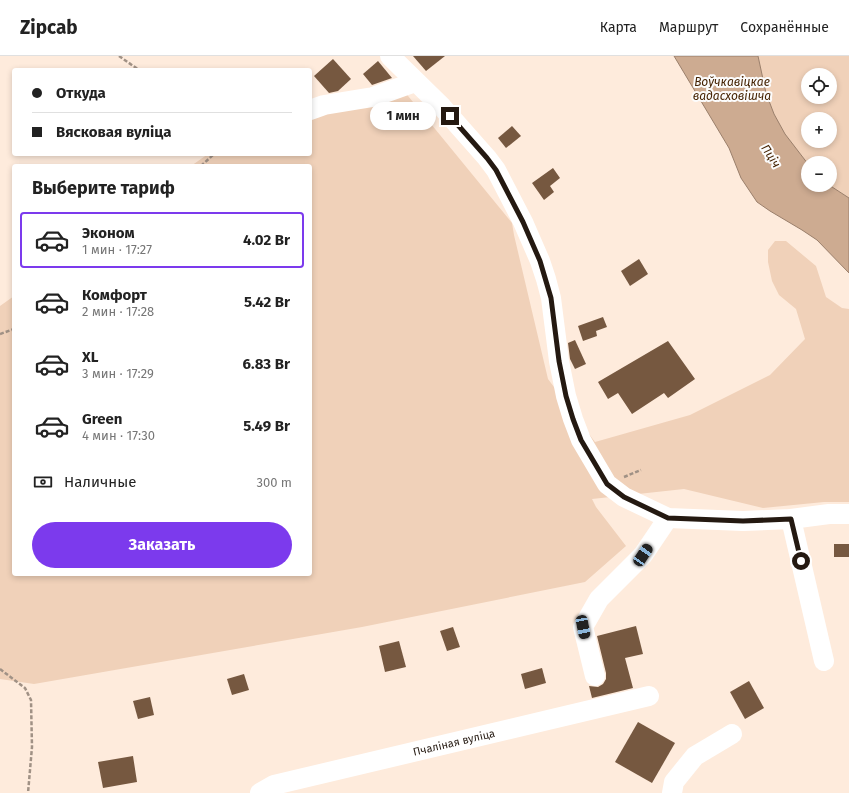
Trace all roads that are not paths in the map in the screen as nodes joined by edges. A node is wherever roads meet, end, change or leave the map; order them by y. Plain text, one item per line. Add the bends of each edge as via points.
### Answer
1 (390, 56) edge
2 (415, 82) junction
3 (312, 109) edge
4 (849, 514) edge
5 (668, 518) junction
6 (791, 519) junction
7 (824, 661) dead end
8 (595, 676) dead end
9 (649, 696) dead end
10 (732, 734) dead end
11 (260, 793) edge
12 (672, 793) edge

1 - 2 street
2 - 3 street via 373,97
2 - 5 street via 487,158 523,222 540,261 551,298 559,361 568,404 581,440 594,463 607,484 624,497
4 - 6 street
5 - 6 street via 743,521
5 - 8 street via 643,555 599,599 583,627
6 - 7 street
9 - 11 street, Пчаліная вуліца via 274,785
10 - 12 street via 695,756 674,782

